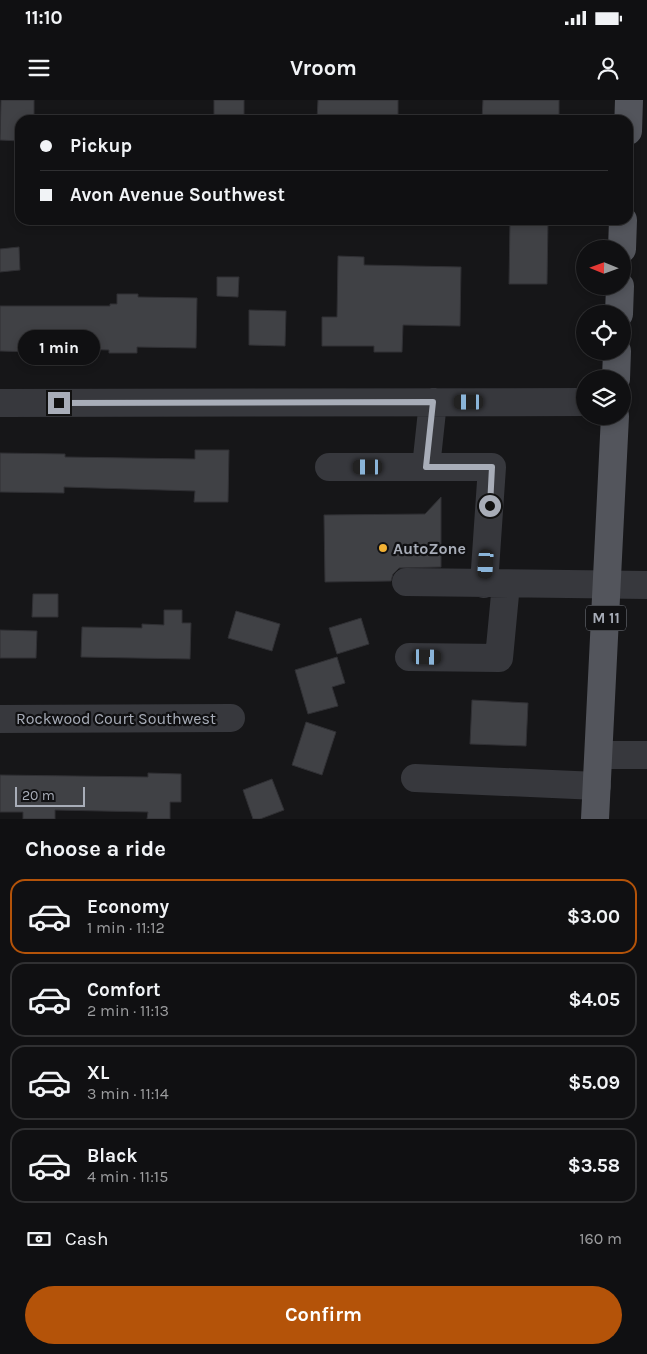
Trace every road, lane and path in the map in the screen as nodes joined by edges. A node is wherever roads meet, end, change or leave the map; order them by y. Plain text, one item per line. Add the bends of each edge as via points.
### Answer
1 (629, 100) edge
2 (629, 115) edge
3 (624, 225) edge
4 (623, 240) edge
5 (433, 402) junction
6 (576, 402) edge
7 (0, 403) edge
8 (615, 425) edge
9 (329, 467) dead end
10 (426, 467) junction
11 (406, 582) dead end
12 (495, 584) junction
13 (647, 585) edge
14 (608, 586) junction
15 (409, 657) dead end
16 (231, 718) dead end
17 (0, 719) edge
18 (647, 755) edge
19 (599, 756) junction
20 (415, 778) dead end
21 (597, 786) junction
22 (595, 819) edge

1 - 2 main road
3 - 4 main road
5 - 6 street
5 - 7 street
5 - 10 street
8 - 14 main road, M 11
9 - 10 street
10 - 12 street via 492,467
11 - 12 street
12 - 14 street
12 - 15 street via 499,658
13 - 14 street
14 - 19 main road, M 11
16 - 17 street, Rockwood Court Southwest
18 - 19 street
19 - 21 main road, M 11
20 - 21 street
21 - 22 main road, M 11

